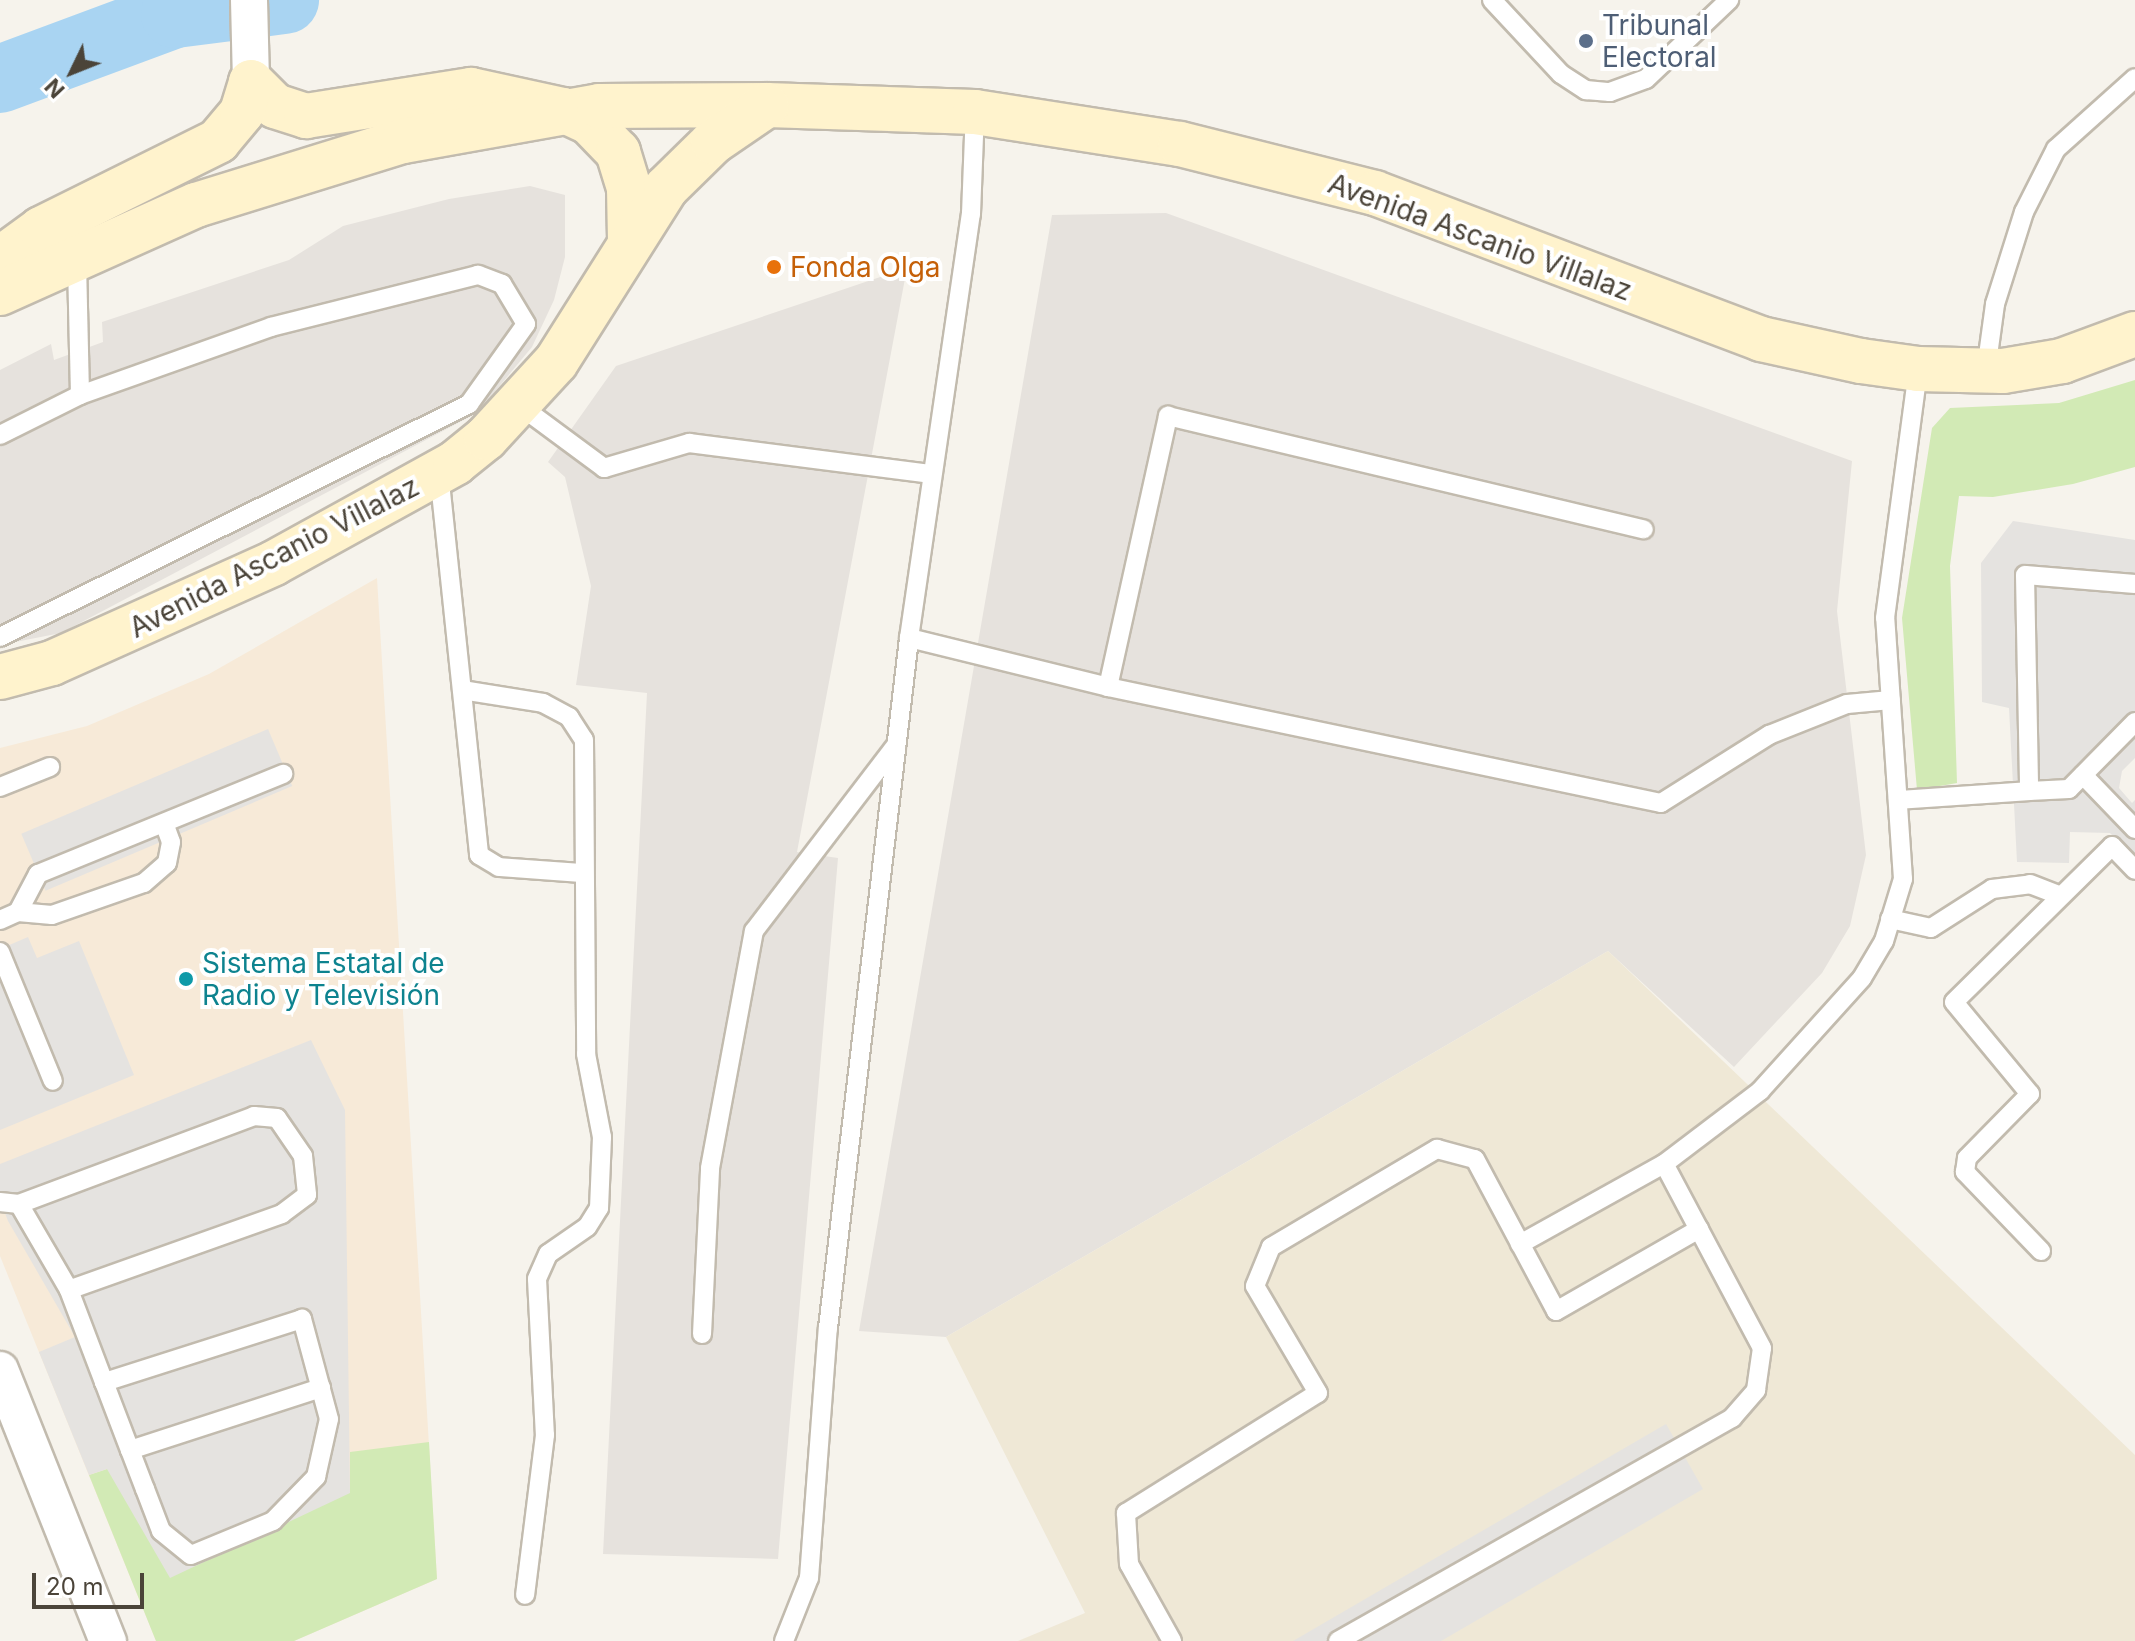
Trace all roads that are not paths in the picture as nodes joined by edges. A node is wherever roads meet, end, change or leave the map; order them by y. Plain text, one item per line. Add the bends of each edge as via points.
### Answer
1 (249, 0) edge
2 (1492, 0) edge
3 (1729, 0) edge
4 (251, 71) junction
5 (2135, 78) edge
6 (767, 105) junction
7 (563, 110) junction
8 (975, 112) junction
9 (630, 242) junction
10 (77, 256) junction
11 (0, 259) edge
12 (0, 293) edge
13 (2135, 334) edge
14 (1918, 369) junction
15 (1986, 370) junction
16 (80, 395) junction
17 (519, 405) junction
18 (0, 435) edge
19 (439, 473) junction
20 (930, 474) junction
21 (1644, 529) dead end
22 (2135, 584) edge
23 (0, 637) edge
24 (909, 638) junction
25 (0, 677) edge
26 (1108, 687) junction
27 (462, 690) junction
28 (1891, 700) junction
29 (2135, 722) edge
30 (897, 744) junction
31 (50, 767) dead end
32 (283, 774) dead end
33 (2083, 775) junction
34 (0, 787) edge
35 (2029, 791) junction
36 (1898, 800) junction
37 (164, 823) junction
38 (2135, 829) edge
39 (2135, 870) edge
40 (583, 873) junction
41 (2061, 896) junction
42 (9, 916) edge
43 (1890, 919) junction
44 (0, 952) edge
45 (18, 997) junction
46 (0, 1004) edge
47 (53, 1081) dead end
48 (1664, 1164) junction
49 (9, 1203) edge
50 (1699, 1229) junction
51 (1520, 1244) junction
52 (2041, 1251) dead end
53 (69, 1290) junction
54 (702, 1334) dead end
55 (0, 1370) edge
56 (104, 1382) junction
57 (321, 1388) junction
58 (130, 1450) junction
59 (525, 1595) dead end
60 (108, 1641) edge
61 (784, 1641) edge
62 (1172, 1641) edge
63 (1338, 1641) edge

1 - 4 street
2 - 3 lane via 1561,74 1586,90 1610,92 1646,79
4 - 7 main road via 275,106 306,116 471,90
4 - 11 main road via 242,112 218,141 41,229
5 - 15 lane via 2056,149 2030,199 1995,304
6 - 7 main road, Avenida Ascanio Villalaz
6 - 8 main road, Avenida Ascanio Villalaz
6 - 9 main road, Avenida Ascanio Villalaz via 683,170
7 - 9 main road via 589,122 618,152 629,188
7 - 10 main road, Avenida Ascanio Villalaz via 478,123 343,157 196,205
8 - 14 main road, Avenida Ascanio Villalaz via 1180,144 1375,193 1761,339
8 - 20 lane via 971,214
9 - 17 main road, Avenida Ascanio Villalaz via 556,362
10 - 12 main road, Avenida Ascanio Villalaz
10 - 16 lane
13 - 15 main road, Avenida Ascanio Villalaz via 2062,361
14 - 15 main road, Avenida Ascanio Villalaz
14 - 28 lane via 1885,618
16 - 18 lane
16 - 23 lane via 271,327 478,275 502,284 526,324 469,404
17 - 19 main road, Avenida Ascanio Villalaz
17 - 20 lane via 604,468 689,443
19 - 25 main road, Avenida Ascanio Villalaz via 274,563 77,653
19 - 27 lane
20 - 24 lane
21 - 26 lane via 1168,416
22 - 35 lane via 2025,575
24 - 26 lane
24 - 30 lane
26 - 28 lane via 1661,803 1769,735 1847,704
27 - 40 lane via 543,703 569,717 584,740
27 - 40 lane via 479,855 499,867
28 - 36 lane
29 - 33 lane
30 - 54 lane via 754,931 710,1168
30 - 61 lane via 828,1328 809,1578
31 - 34 lane
32 - 37 lane
33 - 35 lane via 2069,789
33 - 38 lane
35 - 36 lane
36 - 43 lane via 1903,879
37 - 42 lane via 38,874
37 - 42 lane via 171,842 167,863 144,883 52,915
39 - 41 lane via 2112,846
40 - 59 lane via 586,1054 602,1137 599,1208 587,1227 548,1254 537,1279 545,1435
41 - 43 lane via 2030,884 1992,889 1931,928
41 - 52 lane via 1954,1002 2030,1094 1967,1158 1965,1172
43 - 48 lane via 1862,978 1760,1091
44 - 45 lane
45 - 46 lane
45 - 47 lane
48 - 50 lane
48 - 51 lane
49 - 53 lane
49 - 53 lane via 254,1116 277,1118 303,1156 307,1195 282,1214
50 - 51 lane via 1556,1311
50 - 63 lane via 1762,1348 1756,1390 1732,1418
51 - 62 lane via 1475,1159 1437,1149 1271,1247 1255,1286 1318,1393 1126,1513 1129,1564
53 - 56 lane
55 - 60 street
56 - 57 lane via 302,1319
56 - 58 lane
57 - 58 lane
57 - 58 lane via 329,1419 316,1477 273,1521 191,1555 161,1531

